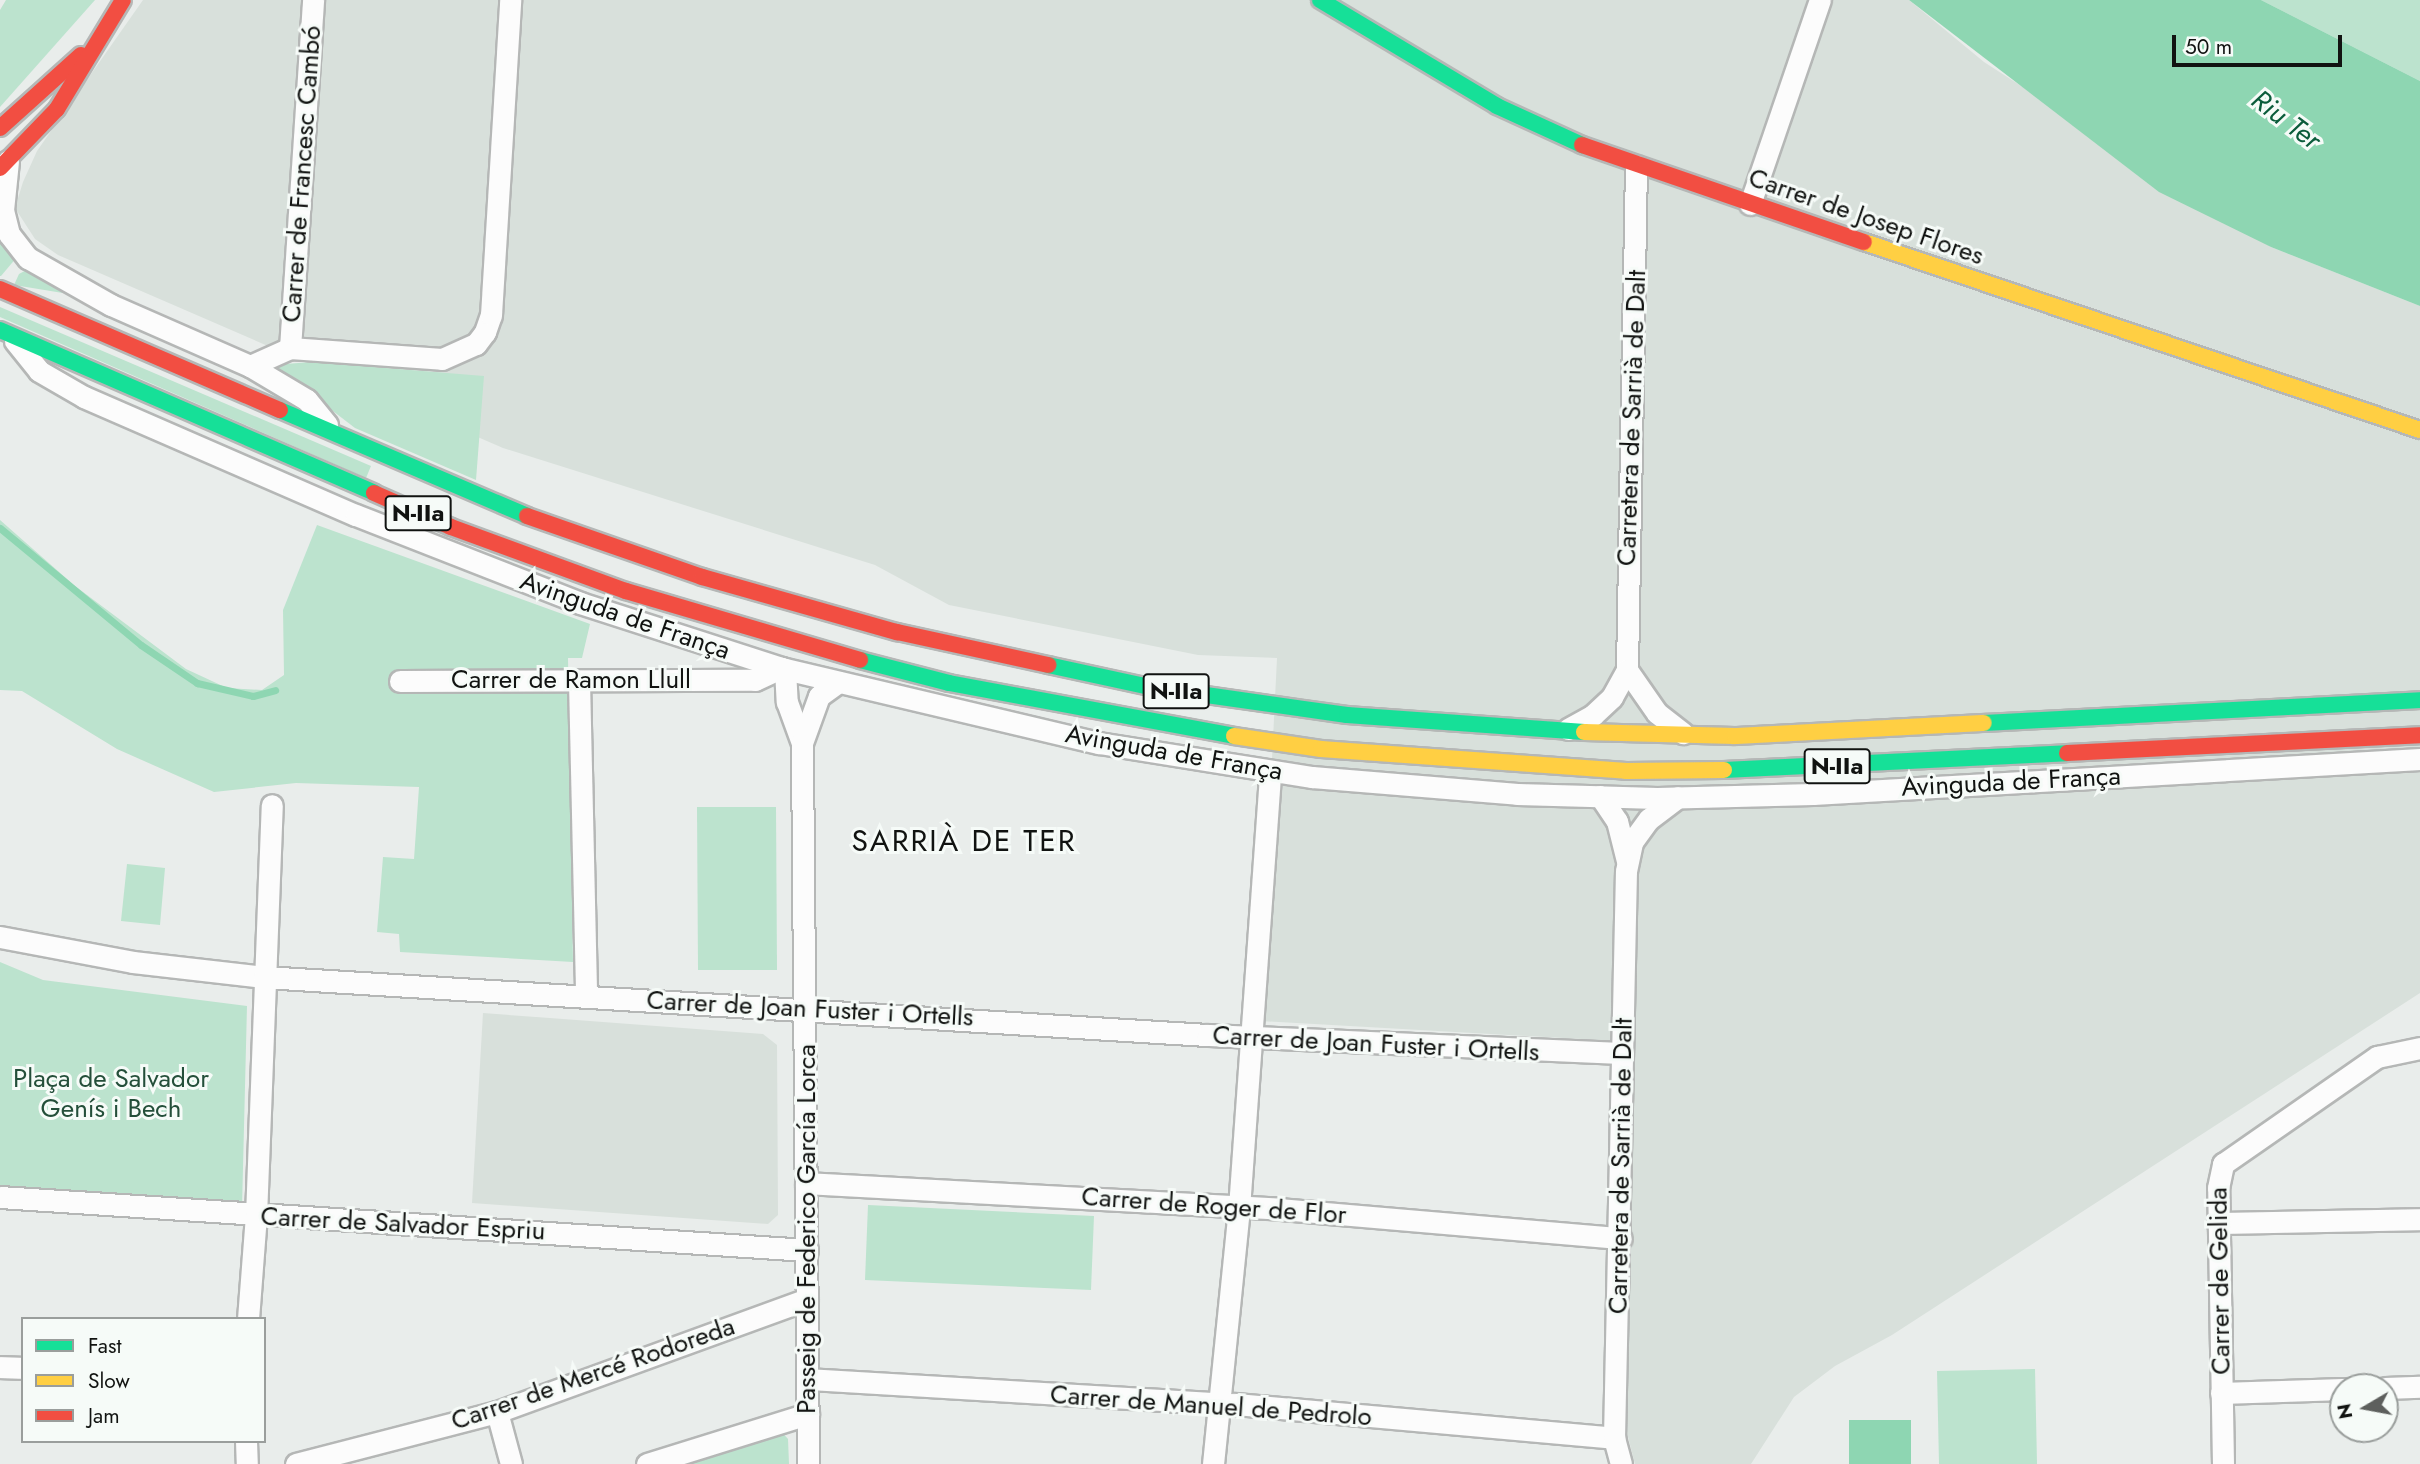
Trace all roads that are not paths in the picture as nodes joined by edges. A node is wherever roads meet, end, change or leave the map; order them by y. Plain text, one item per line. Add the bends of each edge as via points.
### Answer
1 (123, 0) edge
2 (313, 0) edge
3 (510, 0) edge
4 (1320, 0) edge
5 (1820, 0) edge
6 (97, 41) junction
7 (0, 128) edge
8 (4, 165) edge
9 (1636, 166) junction
10 (1750, 204) junction
11 (0, 289) edge
12 (32, 304) junction
13 (111, 304) junction
14 (5, 332) edge
15 (290, 348) junction
16 (250, 366) junction
17 (2420, 430) edge
18 (337, 438) junction
19 (783, 668) junction
20 (1627, 670) junction
21 (400, 681) dead end
22 (579, 681) junction
23 (838, 682) junction
24 (2420, 701) edge
25 (1562, 732) junction
26 (2420, 735) edge
27 (1686, 736) junction
28 (802, 743) junction
29 (2420, 759) edge
30 (1270, 771) junction
31 (1600, 796) junction
32 (1678, 797) junction
33 (272, 805) dead end
34 (1627, 869) junction
35 (0, 937) edge
36 (264, 977) junction
37 (586, 996) junction
38 (805, 1007) junction
39 (1251, 1037) junction
40 (2420, 1048) edge
41 (1622, 1053) junction
42 (806, 1183) junction
43 (0, 1197) edge
44 (1239, 1208) junction
45 (256, 1216) junction
46 (2420, 1219) edge
47 (2218, 1223) junction
48 (1621, 1238) junction
49 (807, 1250) junction
50 (807, 1299) junction
51 (248, 1317) edge
52 (0, 1367) edge
53 (21, 1368) edge
54 (808, 1379) junction
55 (2420, 1387) edge
56 (2399, 1388) edge
57 (2329, 1389) edge
58 (2221, 1393) junction
59 (1220, 1405) junction
60 (497, 1412) junction
61 (808, 1414) junction
62 (1614, 1438) junction
63 (246, 1443) edge
64 (1618, 1462) edge
65 (247, 1464) edge
66 (296, 1464) edge
67 (511, 1464) edge
68 (647, 1464) edge
69 (808, 1464) edge
70 (1213, 1464) edge
71 (2223, 1464) edge

1 - 6 main road
2 - 15 street, Carrer de Francesc Cambó
3 - 15 street via 493,280 485,332 461,353 442,359
4 - 9 main road, Carrer de Josep Flores via 1497,106
5 - 10 street
6 - 7 main road
6 - 8 main road via 85,69 57,109
8 - 13 street via 2,190 9,234 28,258
9 - 10 main road, Carrer de Josep Flores
9 - 20 street, Carretera de Sarrià de Dalt
10 - 17 main road, Carrer de Josep Flores
11 - 12 main road, N-IIa
12 - 13 street
12 - 18 main road, N-IIa
13 - 16 street
14 - 19 street, Avinguda de França via 39,371 85,397 356,515 580,603
14 - 26 main road, Avinguda de França / N-IIa via 427,517 626,592 949,683 1189,729 1321,749 1626,771 1747,770
15 - 16 street
16 - 18 street via 307,400
18 - 25 main road, N-IIa via 538,522 702,577 986,653 1150,687 1272,704
19 - 22 street, Carrer de Ramon Llull via 755,680
19 - 23 street, Avinguda de França
19 - 28 street, Passeig de Federico García Lorca via 787,702
20 - 25 street via 1612,696 1593,715
20 - 27 street via 1657,713
21 - 22 street, Carrer de Ramon Llull
22 - 37 street
23 - 28 street, Passeig de Federico García Lorca via 818,696
23 - 30 street, Avinguda de França via 1099,743
24 - 27 main road, N-IIa via 1991,725
25 - 27 main road, N-IIa
28 - 38 street, Passeig de Federico García Lorca
29 - 32 street, Avinguda de França
30 - 31 street, Avinguda de França via 1517,794
30 - 39 street
31 - 32 street, Avinguda de França
31 - 34 street, Carretera de Sarrià de Dalt via 1617,821
32 - 34 street, Carretera de Sarrià de Dalt via 1648,819 1632,842
33 - 36 street
34 - 41 street, Carretera de Sarrià de Dalt
35 - 36 street, Carrer de Joan Fuster i Ortells via 133,962
36 - 37 street, Carrer de Joan Fuster i Ortells
36 - 45 street
37 - 38 street, Carrer de Joan Fuster i Ortells
38 - 39 street, Carrer de Joan Fuster i Ortells
38 - 42 street, Passeig de Federico García Lorca
39 - 41 street, Carrer de Joan Fuster i Ortells
39 - 44 street
40 - 47 street, Carrer de Gelida via 2377,1057 2231,1157 2219,1175
41 - 48 street, Carretera de Sarrià de Dalt
42 - 44 street, Carrer de Roger de Flor
42 - 49 street, Passeig de Federico García Lorca
43 - 45 street, Carrer de Salvador Espriu
44 - 48 street, Carrer de Roger de Flor
44 - 59 street
45 - 49 street, Carrer de Salvador Espriu
45 - 51 street
46 - 47 street
47 - 58 street, Carrer de Gelida
48 - 62 street, Carretera de Sarrià de Dalt
49 - 50 street, Passeig de Federico García Lorca
50 - 54 street, Passeig de Federico García Lorca
50 - 60 street, Carrer de Mercé Rodoreda
52 - 53 street
54 - 59 street, Carrer de Manuel de Pedrolo
54 - 61 street, Passeig de Federico García Lorca
55 - 56 street
57 - 58 street
58 - 71 street, Carrer de Gelida
59 - 62 street, Carrer de Manuel de Pedrolo
59 - 70 street
60 - 66 street, Carrer de Mercé Rodoreda
60 - 67 street
61 - 68 street
61 - 69 street, Passeig de Federico García Lorca
62 - 64 street, Carretera de Sarrià de Dalt
63 - 65 street

